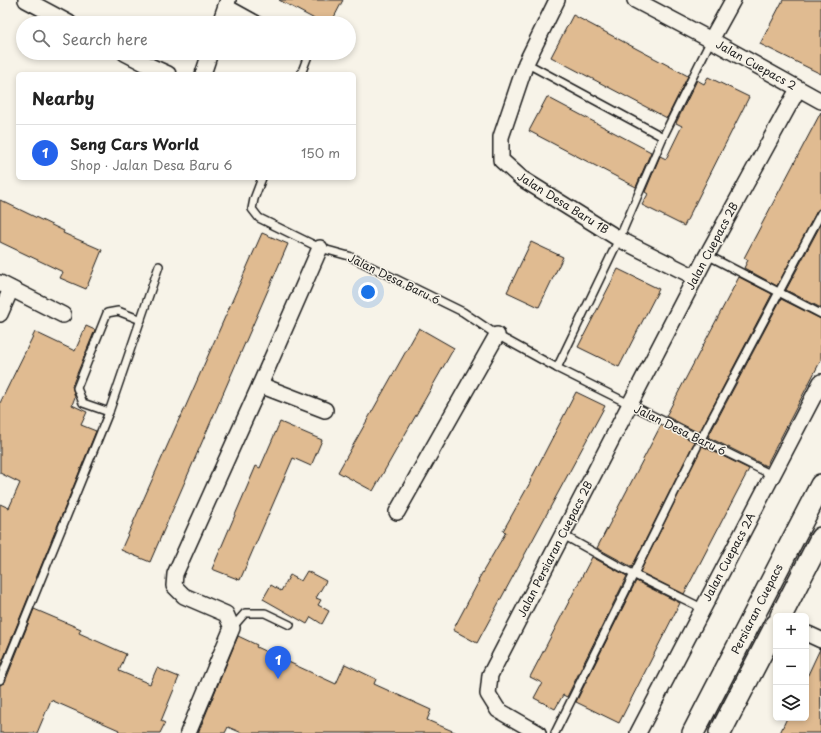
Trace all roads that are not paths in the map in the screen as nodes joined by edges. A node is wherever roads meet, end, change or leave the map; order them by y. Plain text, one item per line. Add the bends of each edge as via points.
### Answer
1 (26, 0) edge
2 (557, 0) edge
3 (635, 0) edge
4 (733, 0) edge
5 (227, 4) edge
6 (56, 16) edge
7 (223, 16) edge
8 (245, 16) edge
9 (711, 40) junction
10 (138, 60) edge
11 (207, 60) edge
12 (306, 60) edge
13 (526, 63) junction
14 (164, 72) edge
15 (203, 72) edge
16 (302, 72) edge
17 (798, 89) junction
18 (821, 101) edge
19 (663, 137) junction
20 (261, 180) edge
21 (821, 213) edge
22 (619, 239) junction
23 (320, 248) junction
24 (706, 255) junction
25 (159, 266) dead end
26 (695, 277) junction
27 (6, 286) edge
28 (779, 292) junction
29 (0, 314) edge
30 (821, 314) edge
31 (63, 315) dead end
32 (141, 320) junction
33 (497, 335) junction
34 (557, 368) junction
35 (821, 382) edge
36 (260, 385) junction
37 (629, 405) junction
38 (325, 410) dead end
39 (109, 412) junction
40 (701, 440) junction
41 (697, 447) dead end
42 (772, 475) junction
43 (821, 485) edge
44 (397, 512) dead end
45 (563, 535) junction
46 (821, 538) edge
47 (633, 574) junction
48 (702, 608) junction
49 (783, 613) edge
50 (290, 624) dead end
51 (232, 628) junction
52 (773, 631) edge
53 (0, 680) edge
54 (188, 733) edge
55 (538, 733) edge
56 (555, 733) edge
57 (638, 733) edge
58 (693, 733) edge
59 (720, 733) edge

1 - 6 street
2 - 13 street, Jalan Desa Baru 1B
3 - 9 street, Jalan Cuepacs 2
4 - 9 street
5 - 7 street
5 - 8 street
9 - 17 street, Jalan Cuepacs 2
9 - 19 lane
10 - 14 street
11 - 15 street
12 - 16 lane
13 - 19 lane
13 - 22 street, Jalan Desa Baru 1B via 501,137 501,160 520,178
17 - 18 street, Jalan Cuepacs 2
17 - 24 street, Jalan Cuepacs 2B
19 - 22 lane
20 - 23 lane, Jalan Desa Baru 6 via 252,209 259,218
21 - 28 lane
22 - 26 street, Jalan Desa Baru 1B
22 - 34 lane
23 - 33 lane, Jalan Desa Baru 6 via 349,256 462,312
23 - 36 street
24 - 26 street, Jalan Cuepacs 2B
24 - 28 lane
25 - 32 lane
26 - 37 street, Jalan Cuepacs 2B
27 - 29 street
27 - 31 street
28 - 30 lane
28 - 40 lane
32 - 39 lane
32 - 39 lane via 118,311 107,313 77,388 83,403
33 - 34 lane, Jalan Desa Baru 6
33 - 44 street
34 - 37 lane, Jalan Desa Baru 6
35 - 42 street, Jalan Cuepacs 2A
36 - 38 street
36 - 51 street via 175,574 174,586 184,596 226,614
37 - 40 lane, Jalan Desa Baru 6
37 - 45 street, Jalan Persiaran Cuepacs 2B
39 - 53 lane
40 - 42 lane, Jalan Desa Baru 6
41 - 47 lane
42 - 48 street, Jalan Cuepacs 2A
43 - 58 street, Persiaran Cuepacs
45 - 47 lane
45 - 55 street, Jalan Persiaran Cuepacs 2B via 490,676 488,694 498,710
46 - 49 street
47 - 48 lane
47 - 56 lane
48 - 57 street, Jalan Cuepacs 2A
50 - 51 lane via 265,613 245,613
51 - 54 street
52 - 59 street

